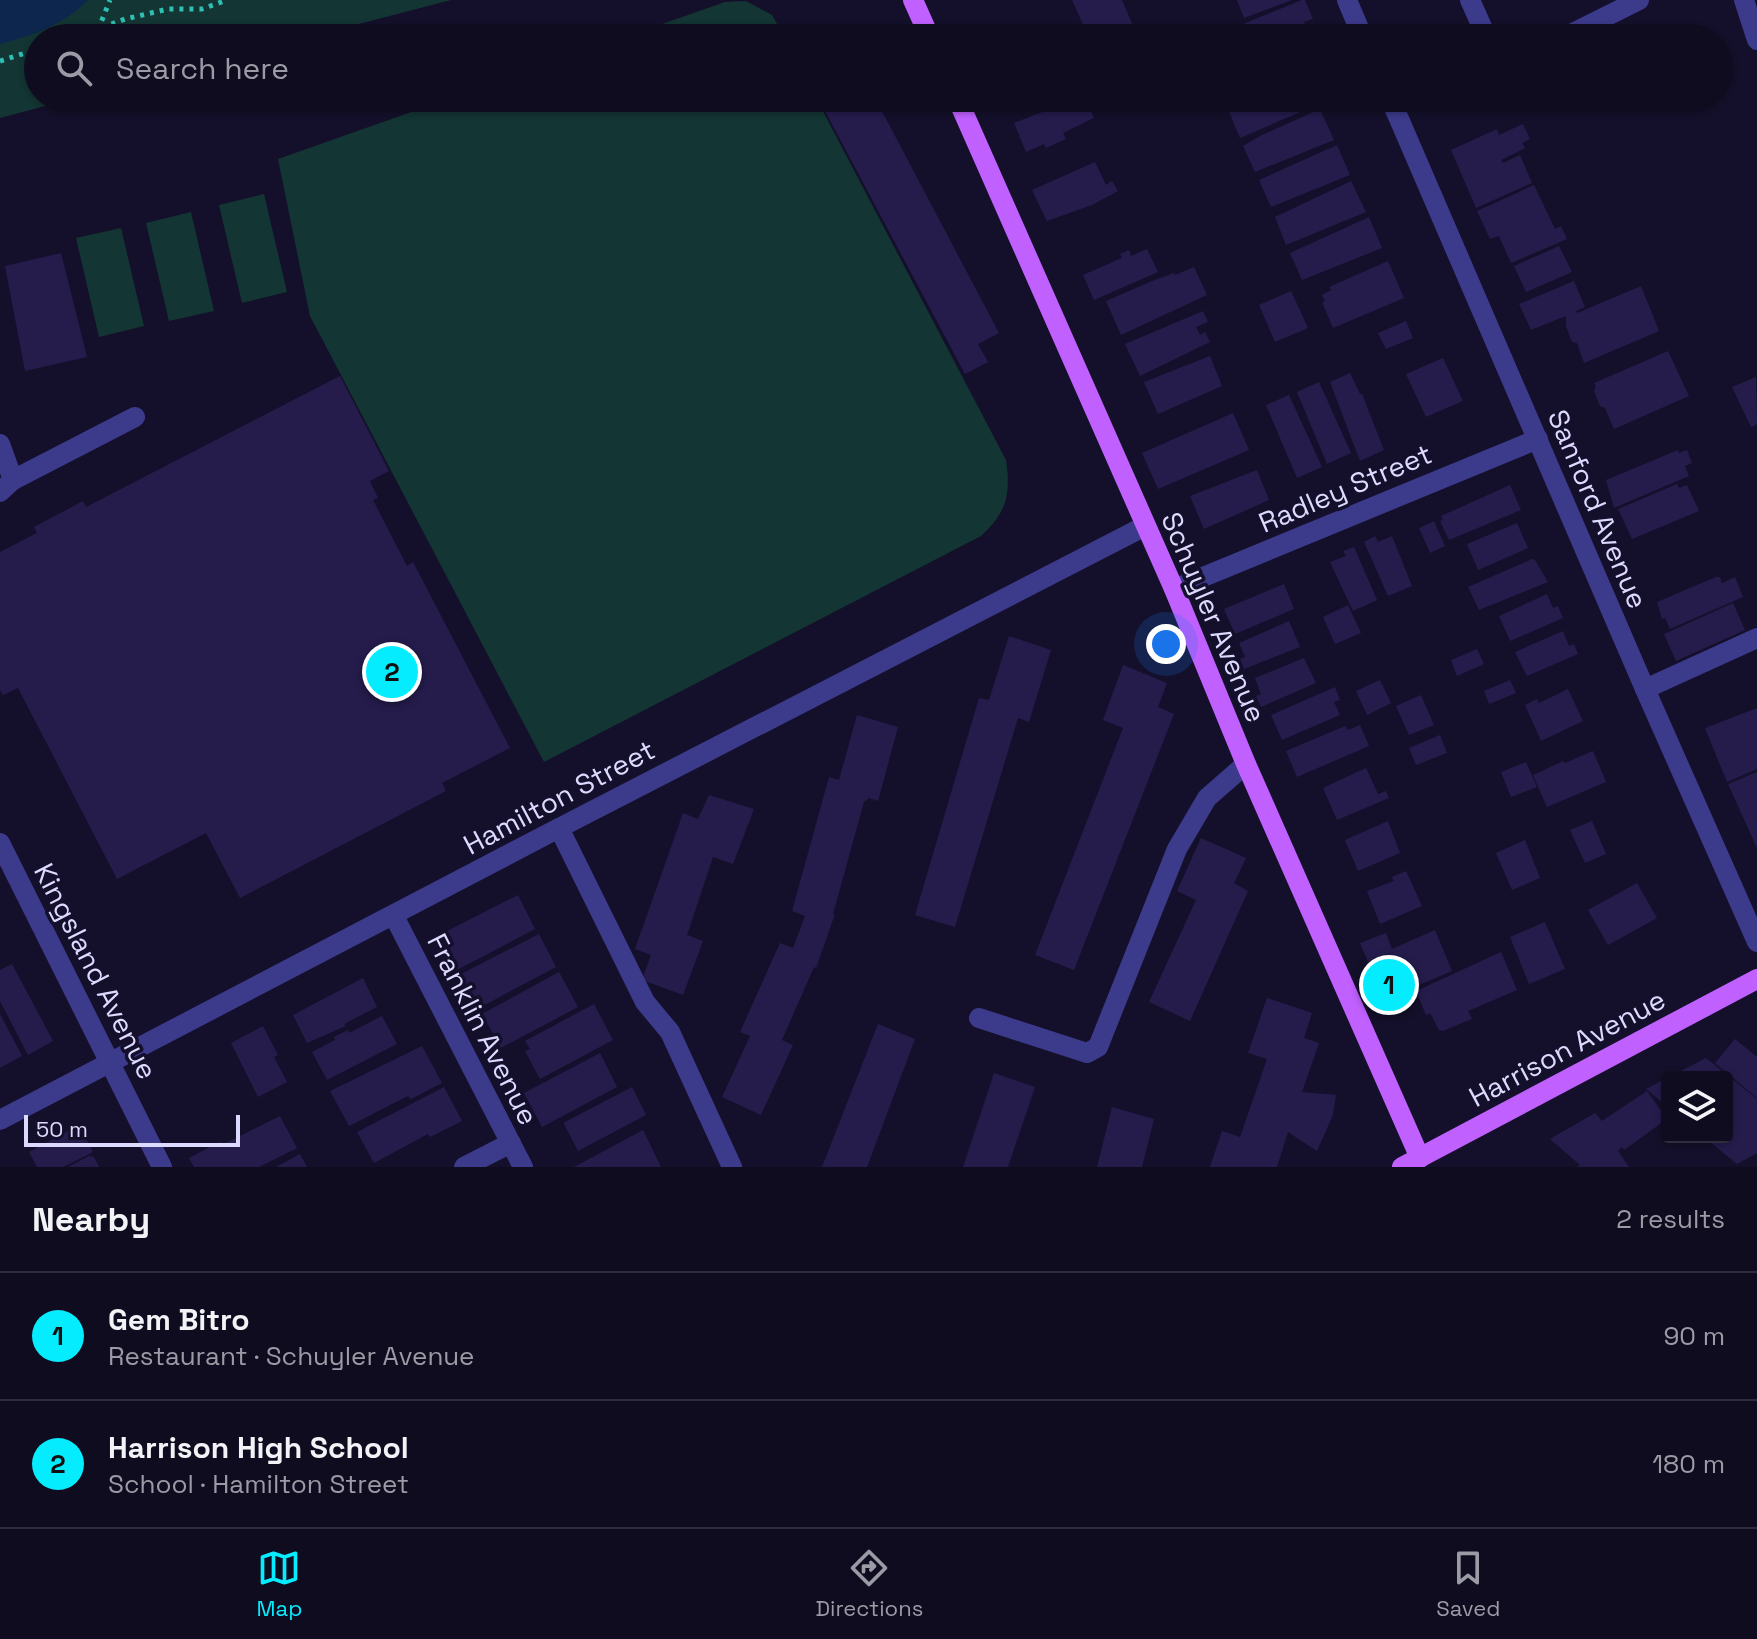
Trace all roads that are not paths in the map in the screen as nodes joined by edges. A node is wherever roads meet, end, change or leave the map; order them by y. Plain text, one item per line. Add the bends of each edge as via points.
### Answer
1 (913, 0) edge
2 (1347, 0) edge
3 (1470, 0) edge
4 (1639, 0) edge
5 (1744, 0) edge
6 (924, 24) edge
7 (1357, 24) edge
8 (1481, 24) edge
9 (1591, 24) edge
10 (1757, 40) edge
11 (963, 112) edge
12 (1396, 112) edge
13 (135, 417) dead end
14 (1538, 439) junction
15 (0, 444) edge
16 (6, 486) edge
17 (1145, 526) junction
18 (1174, 589) junction
19 (1757, 638) edge
20 (1645, 689) junction
21 (1246, 764) junction
22 (559, 828) junction
23 (0, 843) edge
24 (394, 916) junction
25 (1757, 942) edge
26 (1757, 979) edge
27 (979, 1018) dead end
28 (111, 1062) junction
29 (0, 1120) edge
30 (511, 1143) junction
31 (1411, 1162) edge
32 (162, 1167) edge
33 (464, 1167) edge
34 (523, 1167) edge
35 (732, 1167) edge

1 - 6 main road
2 - 7 street
3 - 8 street
4 - 9 street
5 - 10 street
11 - 17 main road, Schuyler Avenue
12 - 14 street, Sanford Avenue
13 - 16 street
14 - 18 street, Radley Street
14 - 20 street, Sanford Avenue
15 - 16 street
17 - 18 main road, Schuyler Avenue
17 - 22 street, Hamilton Street
18 - 21 main road, Schuyler Avenue
19 - 20 street
20 - 25 street, Sanford Avenue
21 - 27 street via 1207,798 1177,849 1098,1047 1087,1053
21 - 31 main road, Schuyler Avenue
22 - 24 street, Hamilton Street
22 - 35 street via 645,1002 670,1032
23 - 28 street, Kingsland Avenue
24 - 28 street, Hamilton Street
24 - 30 street, Franklin Avenue
26 - 31 main road, Harrison Avenue
28 - 29 street, Hamilton Street
28 - 32 street, Kingsland Avenue
30 - 33 street
30 - 34 street, Franklin Avenue

